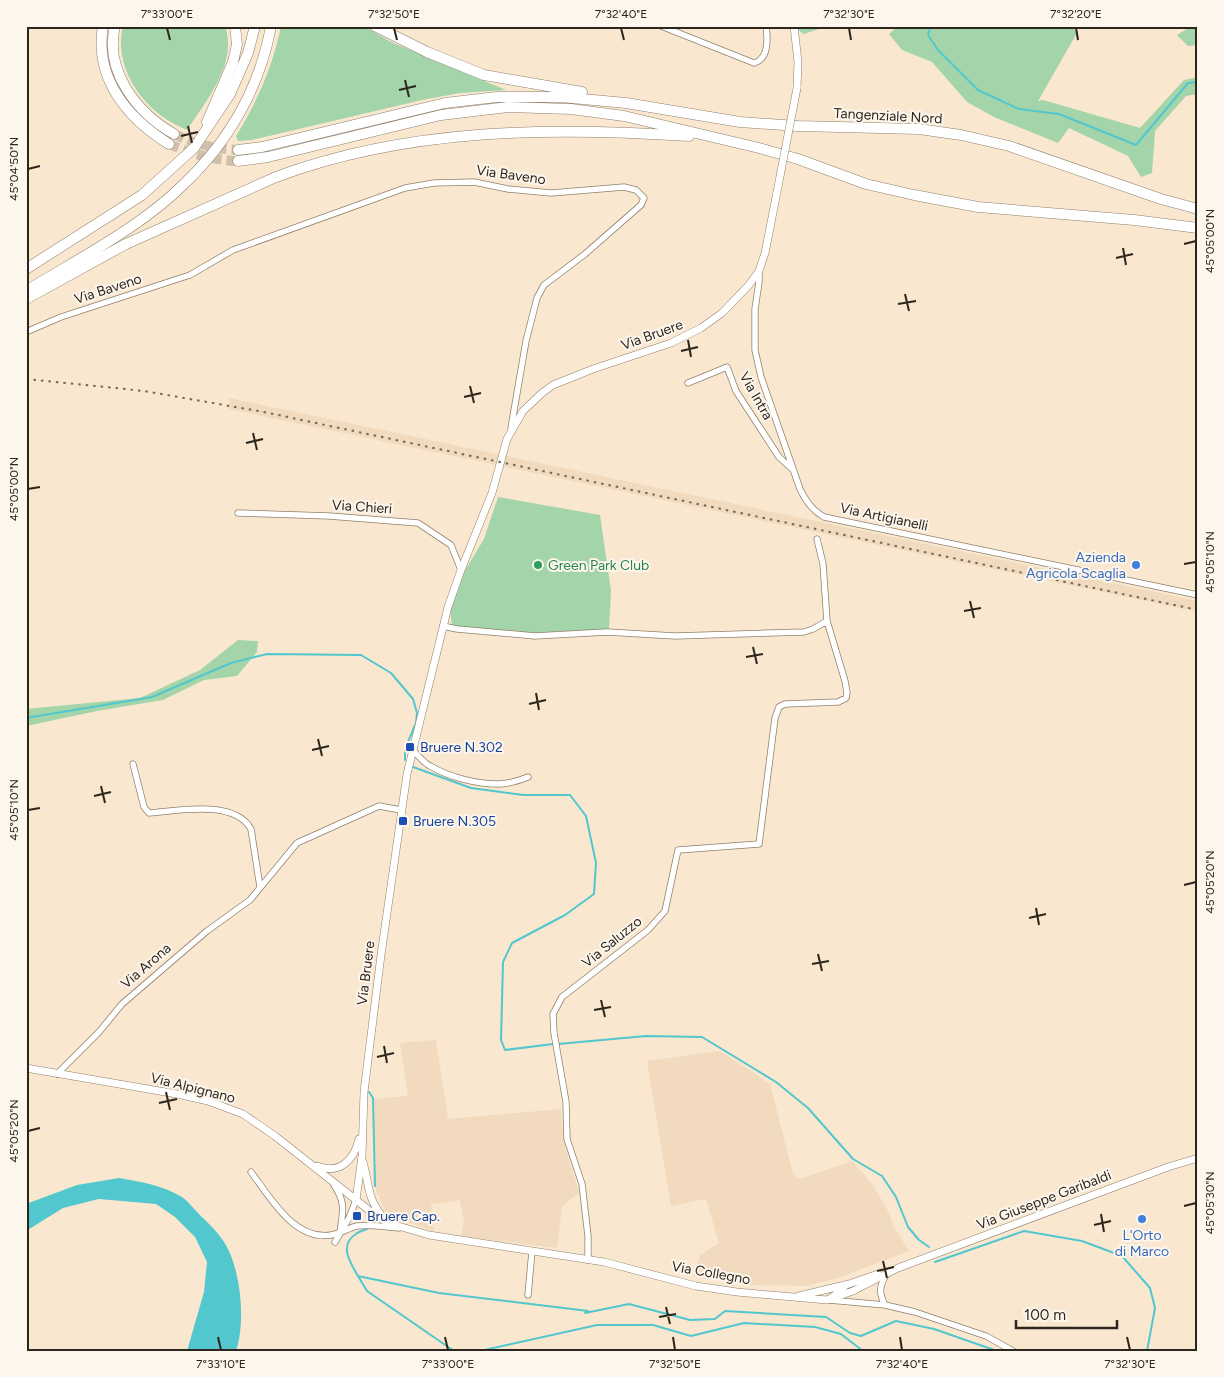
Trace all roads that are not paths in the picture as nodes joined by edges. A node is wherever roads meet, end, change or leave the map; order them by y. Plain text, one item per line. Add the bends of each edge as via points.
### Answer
1 (103, 26) edge
2 (115, 26) edge
3 (235, 26) edge
4 (255, 26) edge
5 (271, 26) edge
6 (375, 26) edge
7 (661, 26) edge
8 (766, 26) edge
9 (794, 26) edge
10 (626, 103) junction
11 (174, 134) tunnel mouth
12 (201, 137) junction
13 (717, 138) junction
14 (169, 144) tunnel mouth
15 (238, 150) tunnel mouth
16 (238, 161) tunnel mouth
17 (1198, 209) edge
18 (1198, 228) edge
19 (26, 268) edge
20 (759, 271) junction
21 (26, 291) edge
22 (26, 299) edge
23 (26, 332) edge
24 (688, 383) dead end
25 (512, 428) junction
26 (793, 469) junction
27 (238, 513) dead end
28 (817, 539) dead end
29 (461, 570) junction
30 (1198, 595) edge
31 (827, 621) junction
32 (443, 626) junction
33 (413, 750) junction
34 (133, 764) dead end
35 (528, 777) dead end
36 (401, 810) junction
37 (260, 887) junction
38 (26, 1068) edge
39 (57, 1074) junction
40 (362, 1127) junction
41 (362, 1156) junction
42 (1198, 1158) edge
43 (309, 1163) junction
44 (251, 1172) dead end
45 (331, 1180) junction
46 (356, 1200) junction
47 (388, 1223) junction
48 (401, 1228) junction
49 (340, 1232) junction
50 (335, 1242) dead end
51 (532, 1251) junction
52 (588, 1260) junction
53 (900, 1267) junction
54 (886, 1274) junction
55 (849, 1284) junction
56 (528, 1295) dead end
57 (793, 1297) junction
58 (827, 1300) junction
59 (885, 1305) junction
60 (1013, 1351) edge

1 - 14 highway via 103,62 115,91 142,125
2 - 11 highway via 113,54 126,87 141,109
3 - 12 highway via 233,62
4 - 12 highway via 230,94
5 - 21 highway via 260,69 236,122 184,184 128,228
6 - 10 highway via 484,75 596,94
7 - 8 street via 754,63 764,56
9 - 20 street, Via Bruere, bridge via 797,88 766,252
10 - 15 highway via 561,96 466,100
10 - 17 highway, Tangenziale Nord via 740,122 919,129 961,135 1009,146 1161,200
12 - 19 highway via 194,148 142,195
13 - 16 highway via 598,112 508,107 442,115 268,157
13 - 18 highway via 779,153 866,184 952,203
13 - 22 highway via 641,133 484,134 432,139 352,154 276,177 126,244
20 - 25 street, Via Bruere via 722,313 701,328 671,343 593,368 553,385 529,404
20 - 26 street, Via Artigianelli via 755,350
23 - 25 street, Via Baveno via 61,317 190,275 233,250 405,188 474,182 508,190 552,193 624,187 636,190 644,198 641,205 544,285 537,298 526,341
24 - 26 street, Via Intra via 727,367 736,391 779,457
25 - 29 street, Via Bruere via 492,493
26 - 30 street, Via Artigianelli via 808,505 824,517
27 - 29 street, Via Chieri via 329,516 418,524 451,545
28 - 31 street via 823,564
29 - 32 street, Via Bruere
31 - 32 street via 804,632 675,636 607,632 535,636
31 - 52 street, Via Saluzzo via 845,681 846,698 838,702 779,707 759,844 678,850 664,911 648,930 562,997 553,1014 566,1102 567,1139 582,1184
32 - 33 street, Via Bruere
33 - 35 street via 428,765 446,774 498,784
33 - 36 street, Via Bruere
34 - 37 street via 144,807 149,813 205,808 231,813 247,821
36 - 37 street, Via Arona via 379,806 297,843
36 - 40 street, Via Bruere
37 - 39 street, Via Arona via 250,900 207,931 122,1004
38 - 39 street, Via Alpignano
39 - 43 street, Via Alpignano via 177,1094 243,1114
40 - 41 street, Via Bruere
40 - 43 street via 357,1148 344,1166 329,1169
41 - 46 street, Via Bruere
41 - 47 street via 370,1197
42 - 53 street, Via Giuseppe Garibaldi
43 - 45 street, Via Alpignano
44 - 49 street, Via Collegno via 286,1217 304,1231 317,1235
45 - 46 street, Via Alpignano
45 - 49 street via 342,1196 344,1207
46 - 47 street, Via Collegno
46 - 49 street via 350,1218
47 - 48 street, Via Collegno
48 - 49 street, Via Collegno via 364,1226
48 - 51 street, Via Collegno via 429,1236
49 - 50 street
51 - 52 street, Via Collegno
51 - 56 street
52 - 57 street, Via Collegno via 696,1286
53 - 54 street
53 - 55 street
54 - 58 street
54 - 59 street via 880,1288
55 - 57 street
55 - 58 street
57 - 58 street, Via Collegno
58 - 59 street, Via Collegno
59 - 60 street, Via Collegno via 986,1336

